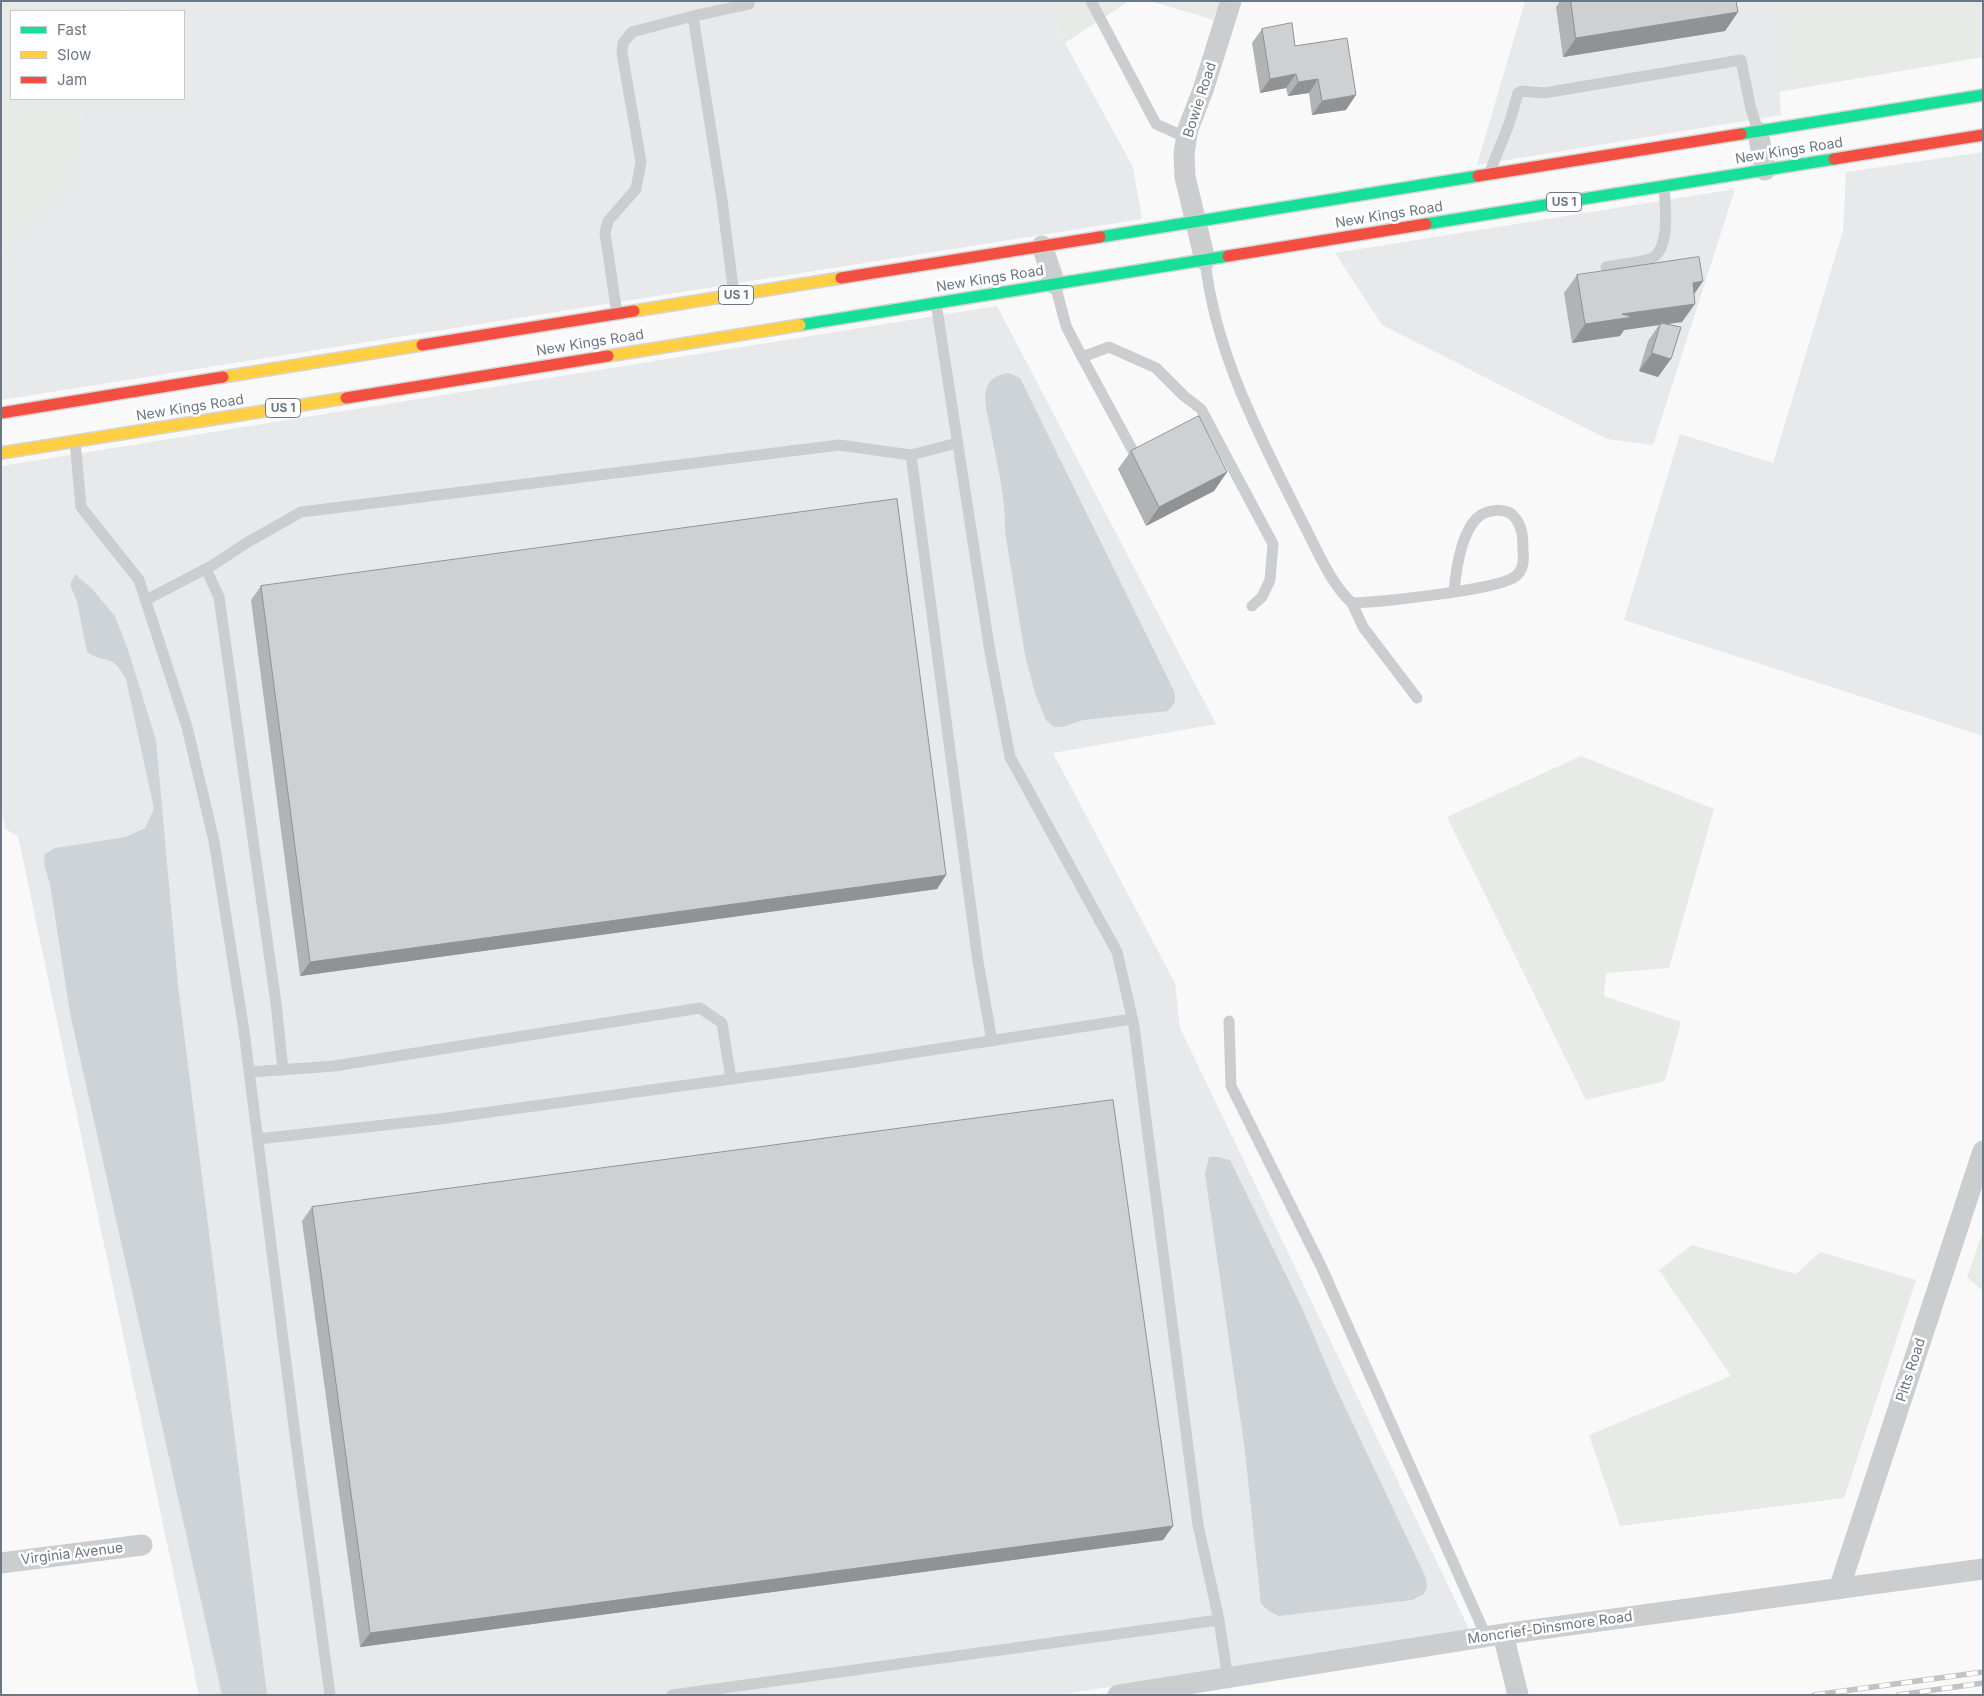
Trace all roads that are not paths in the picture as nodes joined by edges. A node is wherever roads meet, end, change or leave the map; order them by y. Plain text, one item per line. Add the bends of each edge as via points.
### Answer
1 (748, 1) edge
2 (1090, 1) edge
3 (1231, 1) edge
4 (693, 16) junction
5 (1983, 95) edge
6 (1758, 132) junction
7 (1983, 135) edge
8 (1187, 138) junction
9 (1765, 170) junction
10 (1489, 175) junction
11 (1664, 186) junction
12 (1196, 222) junction
13 (1042, 246) junction
14 (1205, 260) junction
15 (1606, 268) dead end
16 (1055, 284) junction
17 (734, 296) junction
18 (936, 303) junction
19 (617, 314) junction
20 (1082, 357) junction
21 (132, 392) junction
22 (107, 407) dead end
23 (1, 413) edge
24 (80, 428) dead end
25 (75, 441) junction
26 (957, 443) junction
27 (1133, 451) edge
28 (1, 453) edge
29 (911, 455) junction
30 (206, 569) junction
31 (1454, 591) junction
32 (146, 600) junction
33 (1352, 603) junction
34 (1252, 606) dead end
35 (1417, 698) dead end
36 (1132, 1019) junction
37 (1230, 1021) dead end
38 (992, 1041) junction
39 (283, 1070) junction
40 (250, 1072) junction
41 (732, 1079) junction
42 (258, 1139) junction
43 (1983, 1151) edge
44 (142, 1545) dead end
45 (1, 1563) edge
46 (1983, 1569) edge
47 (1840, 1589) junction
48 (1218, 1620) junction
49 (1494, 1635) junction
50 (1228, 1679) junction
51 (330, 1695) edge
52 (672, 1695) edge
53 (1118, 1695) edge
54 (1518, 1695) edge

1 - 4 lane via 749,4
2 - 8 lane via 1156,124
3 - 8 street, Bowie Road
4 - 17 lane
4 - 19 lane via 632,32 624,43 622,53 641,162 636,189 608,221 605,233
5 - 6 highway, New Kings Road / US 1
6 - 9 street
6 - 10 highway, New Kings Road / US 1
6 - 10 lane via 1741,60 1544,93 1522,91 1518,93
7 - 9 highway, New Kings Road / US 1
8 - 12 street, Bowie Road via 1185,177
9 - 11 highway, New Kings Road / US 1
10 - 12 highway, New Kings Road / US 1
11 - 14 highway, New Kings Road / US 1
11 - 15 lane via 1666,224 1662,247 1653,258
12 - 13 highway, New Kings Road / US 1
12 - 14 street, Bowie Road
13 - 16 street
13 - 17 highway, New Kings Road / US 1
14 - 16 highway, New Kings Road / US 1
14 - 33 lane via 1207,284 1220,334 1243,398 1321,557 1342,594
16 - 18 highway, New Kings Road / US 1
16 - 20 lane via 1066,326
17 - 19 highway, New Kings Road / US 1
18 - 25 highway, New Kings Road / US 1
18 - 26 lane
19 - 21 highway, New Kings Road / US 1
20 - 27 lane
20 - 34 lane via 1109,348 1156,368 1201,409 1273,544 1270,580 1262,598
21 - 22 highway
21 - 23 highway, New Kings Road / US 1
24 - 25 highway
25 - 28 highway, New Kings Road / US 1
25 - 32 lane via 81,507 139,580
26 - 29 lane
26 - 36 lane via 1010,757 1117,952
29 - 30 lane via 838,445 301,512
29 - 38 lane via 976,952
30 - 32 lane
30 - 39 lane via 220,600
31 - 31 lane via 1503,583 1517,576 1524,563 1523,535 1516,518 1491,510 1476,519 1456,564
31 - 33 lane
32 - 40 lane via 187,727 214,841
33 - 35 lane via 1363,627
36 - 38 lane
36 - 48 lane via 1198,1526
37 - 49 lane via 1231,1086 1321,1266
38 - 41 lane
39 - 40 lane
39 - 41 lane via 334,1066 700,1008 722,1023
40 - 42 lane
41 - 42 lane via 439,1119
42 - 51 lane
43 - 47 street, Pitts Road
44 - 45 street, Virginia Avenue
46 - 47 street, Moncrief-Dinsmore Road
47 - 49 street, Moncrief-Dinsmore Road
48 - 50 lane
48 - 52 lane
49 - 50 street, Moncrief-Dinsmore Road
49 - 54 street
50 - 53 street, Moncrief-Dinsmore Road

